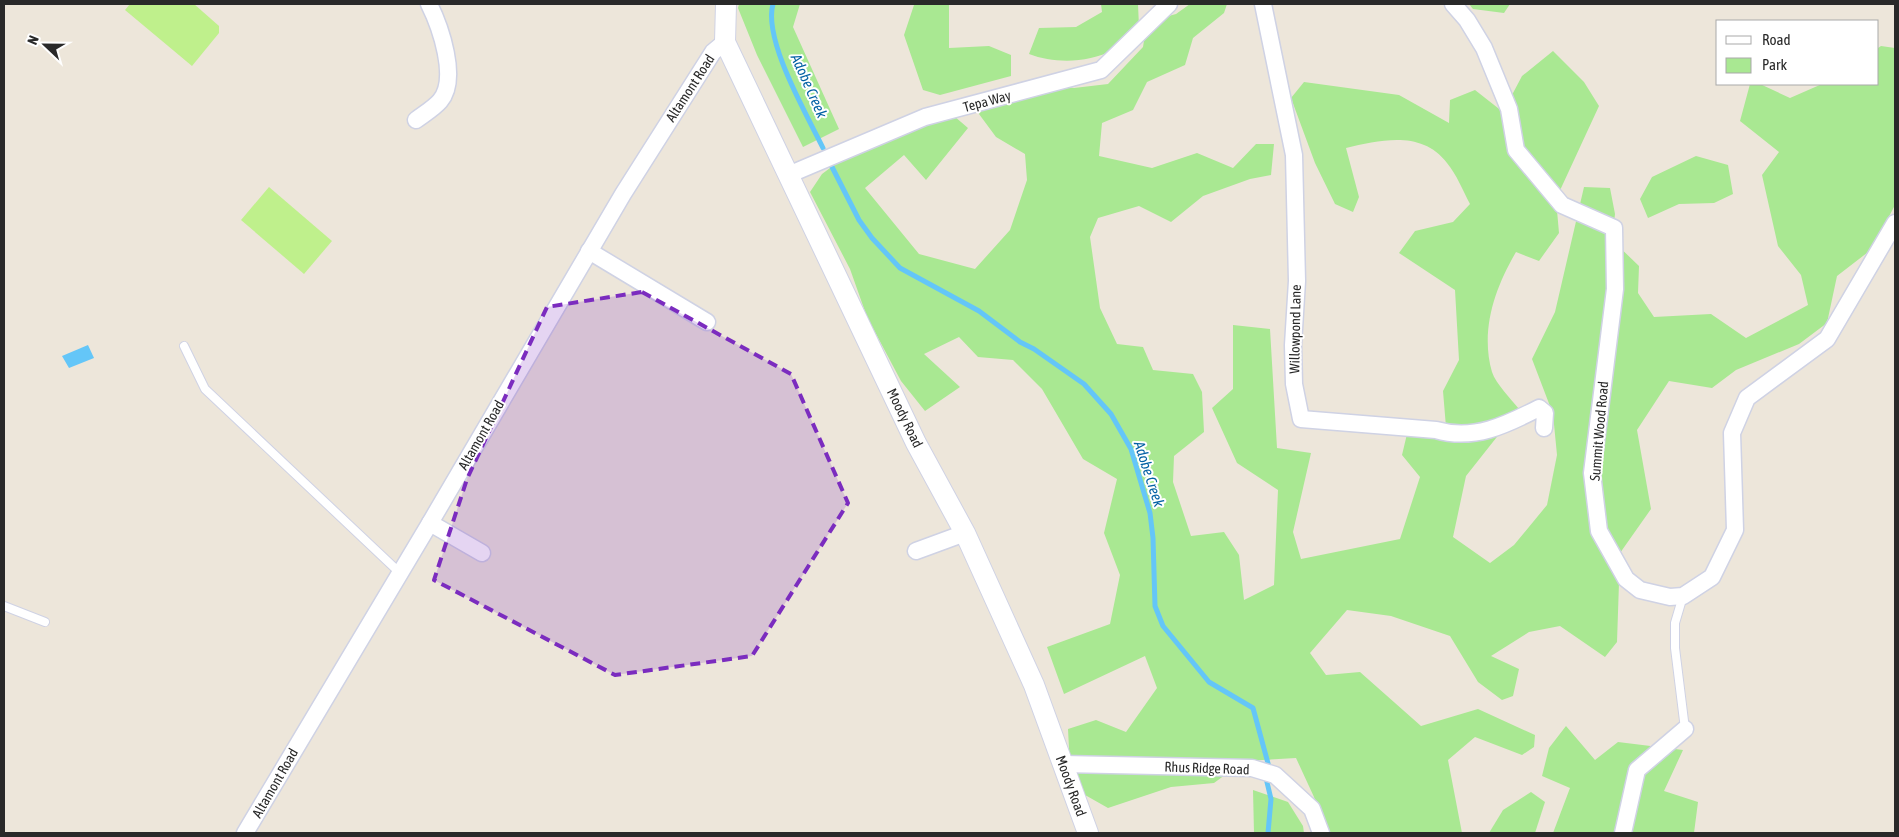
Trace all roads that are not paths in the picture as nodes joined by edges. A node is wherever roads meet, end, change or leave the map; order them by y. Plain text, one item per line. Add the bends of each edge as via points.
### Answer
1 (429, 4) edge
2 (726, 4) edge
3 (1169, 4) edge
4 (1263, 4) edge
5 (1453, 4) edge
6 (1151, 10) edge
7 (725, 42) junction
8 (416, 120) dead end
9 (788, 175) junction
10 (1895, 223) edge
11 (589, 250) junction
12 (707, 322) dead end
13 (184, 346) dead end
14 (1544, 428) dead end
15 (430, 524) junction
16 (965, 533) junction
17 (916, 551) dead end
18 (482, 553) dead end
19 (400, 573) junction
20 (1683, 596) junction
21 (4, 606) edge
22 (45, 622) dead end
23 (1685, 728) joint
24 (1063, 764) junction
25 (245, 833) edge
26 (1088, 833) edge
27 (1321, 833) edge
28 (1623, 833) edge

1 - 8 street via 447,53 446,85 441,100
2 - 7 street, Moody Road
3 - 6 street, Tepa Way
4 - 14 street, Willowpond Lane via 1294,154 1297,281 1294,384 1300,419 1478,434 1509,424 1539,408 1545,413
5 - 20 street, Summit Wood Road via 1484,48 1509,109 1516,150 1562,205 1614,228 1615,289 1592,473 1599,532 1626,579 1640,590 1670,597
6 - 9 street, Tepa Way via 1101,70 925,117
7 - 9 street, Moody Road
7 - 11 street, Altamont Road via 713,52
9 - 16 street, Moody Road via 916,443
10 - 20 street via 1827,339 1747,398 1732,433 1735,530 1712,577
11 - 12 street
11 - 15 street, Altamont Road
13 - 19 lane via 205,389
15 - 18 street
15 - 19 street, Altamont Road
16 - 17 street
16 - 24 street, Moody Road via 1034,685
19 - 25 street, Altamont Road
20 - 23 lane via 1675,623 1675,648
21 - 22 lane
23 - 28 street via 1637,770
24 - 26 street, Moody Road
24 - 27 street, Rhus Ridge Road via 1252,768 1274,775 1312,810

